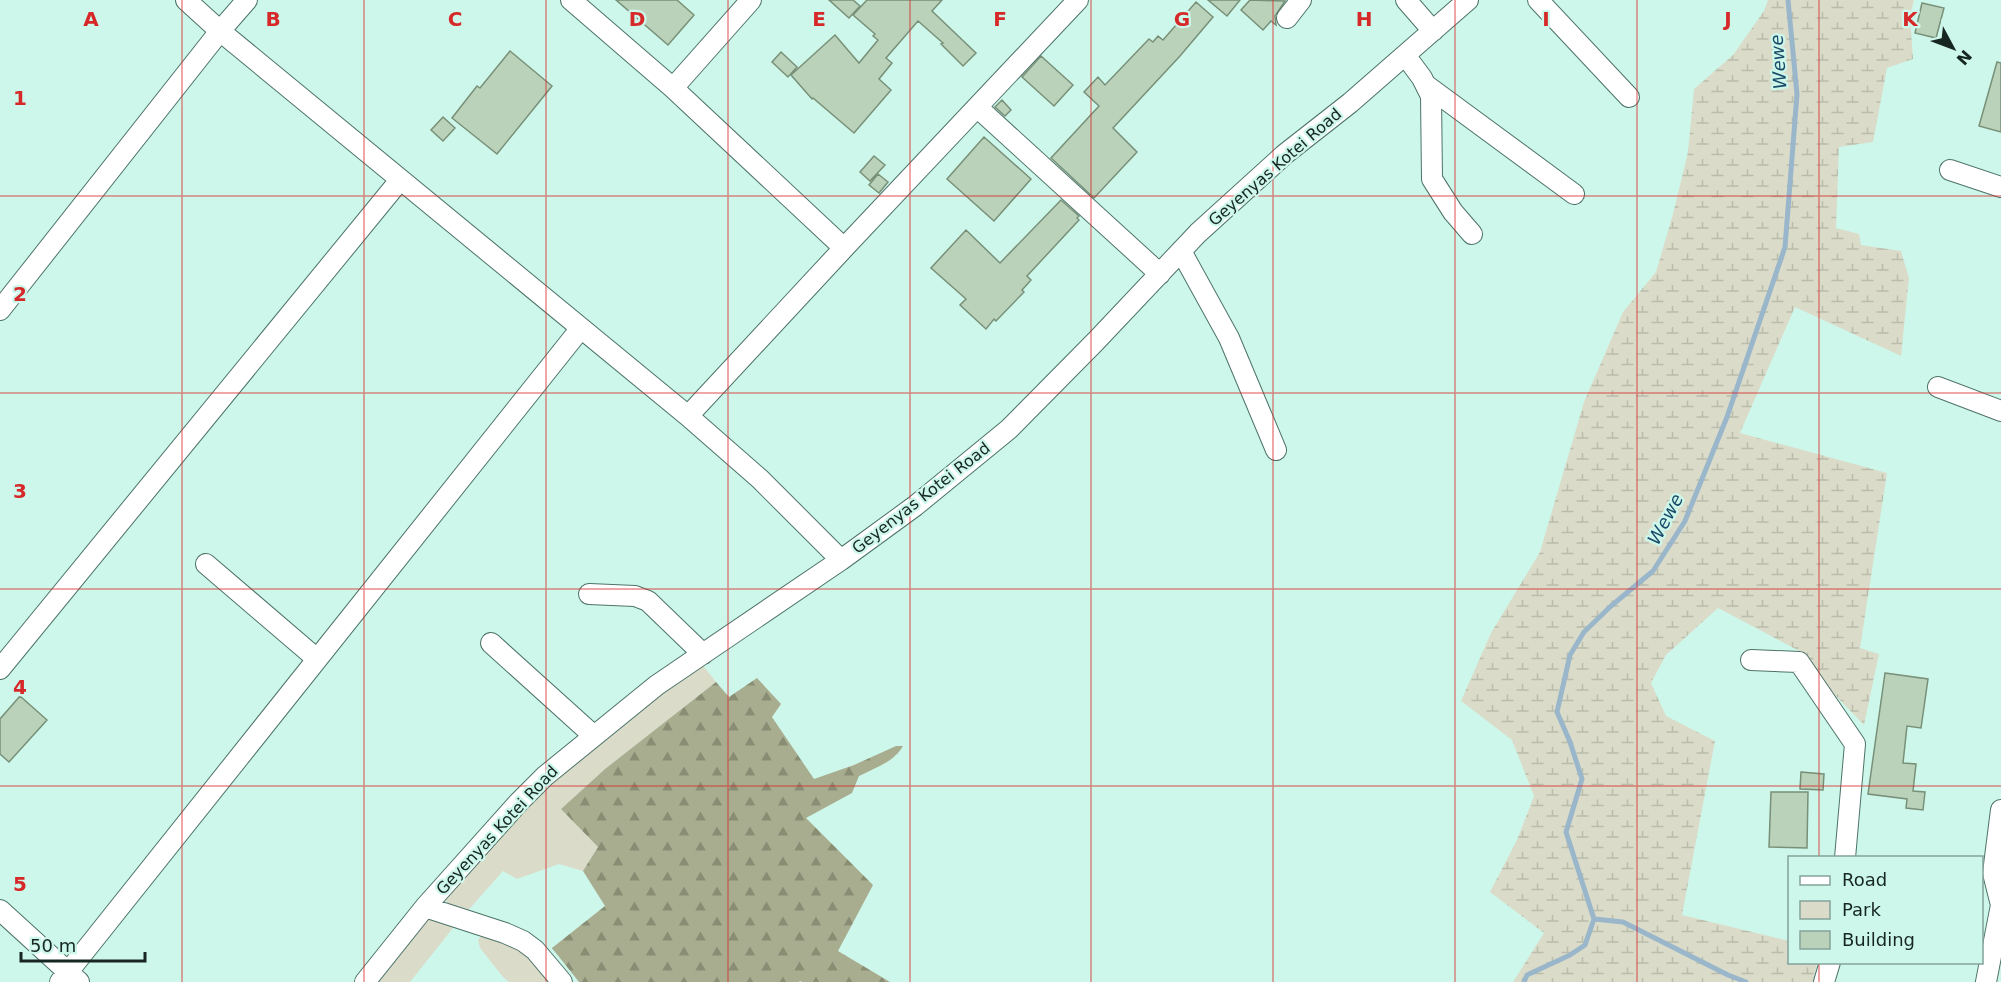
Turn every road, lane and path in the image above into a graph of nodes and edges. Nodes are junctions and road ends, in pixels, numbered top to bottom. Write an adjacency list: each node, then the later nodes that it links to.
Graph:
1 (186, 0): 11 (street)
2 (248, 0): 11 (street)
3 (571, 0): 15 (street)
4 (751, 0): 15 (street)
5 (1078, 0): 17 (street)
6 (1301, 0): 10 (street)
7 (1406, 0): 12 (street)
8 (1468, 0): 12 (street, Geyenyas Kotei Road)
9 (1538, 0): 16 (street)
10 (1287, 18)
11 (220, 31): 19 (street); 26 (street)
12 (1432, 31): 13 (street, Geyenyas Kotei Road)
13 (1405, 55): 14 (street); 24 (street, Geyenyas Kotei Road)
14 (1426, 86): 21 (street); 22 (street)
15 (673, 88): 23 (street)
16 (1629, 97)
17 (977, 107): 23 (street); 25 (street)
18 (1950, 171): 20 (street)
19 (400, 180): 27 (street); 39 (street)
20 (2001, 187)
21 (1574, 194)
22 (1472, 234)
23 (844, 248): 30 (street)
24 (1181, 251): 25 (street, Geyenyas Kotei Road); 31 (street)
25 (1160, 274): 32 (street, Geyenyas Kotei Road)
26 (0, 310)
27 (581, 328): 30 (street); 37 (street)
28 (1938, 387): 29 (street)
29 (2001, 411)
30 (688, 416): 32 (street)
31 (1276, 450)
32 (841, 560): 36 (street, Geyenyas Kotei Road)
33 (206, 564): 37 (street)
34 (589, 594): 36 (street)
35 (491, 643): 40 (street)
36 (703, 654): 40 (street, Geyenyas Kotei Road)
37 (317, 659): 47 (street)
38 (1751, 660): 42 (street)
39 (0, 669)
40 (594, 736): 44 (street, Geyenyas Kotei Road)
41 (2001, 810): 43 (street)
42 (1845, 856)
43 (2001, 905): 51 (street)
44 (425, 907): 48 (street, Geyenyas Kotei Road); 49 (street)
45 (0, 910): 47 (street)
46 (1830, 964): 50 (street)
47 (69, 979)
48 (364, 982)
49 (562, 982)
50 (1824, 982)
51 (1986, 982)

